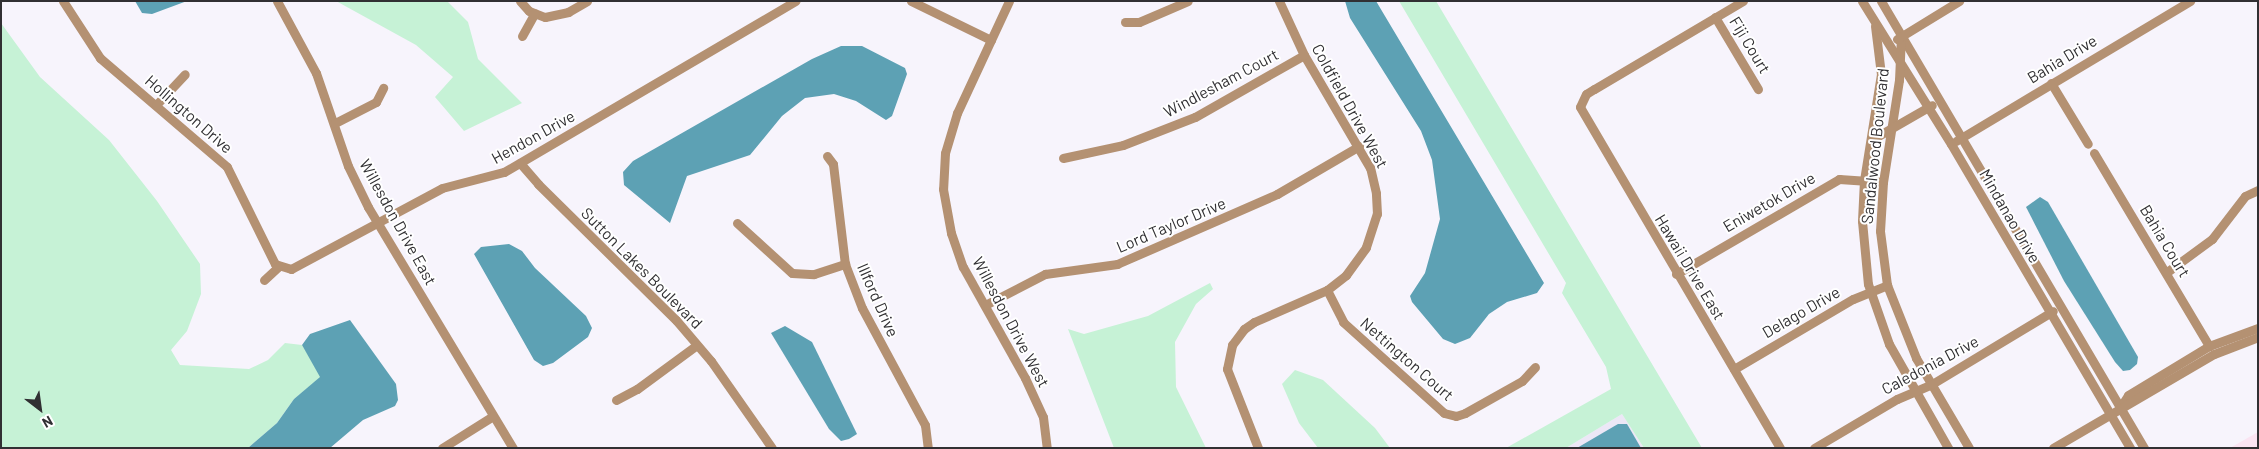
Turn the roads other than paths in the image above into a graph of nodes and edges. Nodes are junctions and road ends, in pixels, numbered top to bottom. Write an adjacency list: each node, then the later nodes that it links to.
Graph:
1 (62, 1): 31 (street, Hollington Drive)
2 (277, 1): 33 (street, Willesdon Drive East)
3 (520, 1): 15 (street)
4 (587, 1): 15 (street)
5 (795, 1): 43 (street, Hendon Drive)
6 (910, 1): 21 (street)
7 (1009, 1): 21 (street, Willesdon Drive West)
8 (1188, 1): 18 (street)
9 (1279, 1): 24 (street, Coldfield Drive West)
10 (1743, 1): 16 (street)
11 (1862, 1): 17 (street, Mindanao Drive)
12 (1881, 1): 20 (street, Mindanao Drive)
13 (1959, 1): 20 (street)
14 (2190, 1): 27 (street, Bahia Drive)
15 (535, 13): 19 (street)
16 (1715, 17): 29 (street, Fiji Court); 52 (street, Hawaii Drive East)
17 (1874, 21): 22 (street, Mindanao Drive); 23 (street, Sandalwood Boulevard)
18 (1125, 22)
19 (522, 36)
20 (1901, 36): 22 (street); 25 (street, Sandalwood Boulevard); 30 (street, Mindanao Drive)
21 (991, 40): 57 (street, Willesdon Drive West)
22 (1889, 44): 23 (street); 25 (street, Mindanao Drive)
23 (1879, 51): 36 (street, Sandalwood Boulevard)
24 (1304, 55): 39 (street, Coldfield Drive West); 42 (street, Windlesham Court)
25 (1899, 59): 32 (street, Mindanao Drive); 34 (street, Sandalwood Boulevard)
26 (185, 74): 31 (street)
27 (2051, 84): 35 (street, Bahia Drive); 38 (street)
28 (383, 88): 33 (street)
29 (1758, 89)
30 (1938, 99): 32 (street); 35 (street, Mindanao Drive)
31 (156, 105): 50 (street, Hollington Drive)
32 (1928, 108): 34 (street); 37 (street, Mindanao Drive)
33 (335, 122): 47 (street, Willesdon Drive East)
34 (1892, 128): 36 (street); 45 (street, Sandalwood Boulevard)
35 (1961, 138): 37 (street, Bahia Drive); 58 (street, Mindanao Drive)
36 (1871, 140): 44 (street, Sandalwood Boulevard)
37 (1951, 144): 59 (street, Mindanao Drive)
38 (2088, 144)
39 (1359, 146): 55 (street, Coldfield Drive West); 57 (street, Lord Taylor Drive)
40 (2094, 153): 51 (street, Bahia Court)
41 (827, 156): 49 (street, Illford Drive)
42 (1064, 158)
43 (520, 162): 47 (street, Hendon Drive); 62 (street, Sutton Lakes Boulevard)
44 (1864, 180): 45 (street, Eniwetok Drive); 52 (street, Eniwetok Drive); 56 (street, Sandalwood Boulevard)
45 (1883, 182): 54 (street, Sandalwood Boulevard)
46 (2258, 190): 51 (street)
47 (377, 223): 50 (street, Hendon Drive); 71 (street, Willesdon Drive East)
48 (737, 223): 49 (street)
49 (845, 264): 75 (street, Illford Drive)
50 (277, 265): 53 (street)
51 (2167, 272): 63 (street, Bahia Court)
52 (1676, 274): 65 (street, Hawaii Drive East)
53 (264, 280)
54 (1887, 285): 56 (street, Delago Drive); 66 (street, Sandalwood Boulevard)
55 (1327, 290): 64 (street, Nettington Court); 77 (street, Coldfield Drive West)
56 (1870, 291): 65 (street, Delago Drive); 67 (street, Sandalwood Boulevard)
57 (985, 305): 76 (street, Willesdon Drive West)
58 (2060, 308): 59 (street, Caledonia Drive); 69 (street, Mindanao Drive)
59 (2050, 314): 66 (street, Caledonia Drive); 70 (street, Mindanao Drive)
60 (2258, 328): 63 (street)
61 (2258, 337): 69 (street)
62 (697, 345): 68 (street); 74 (street, Sutton Lakes Boulevard)
63 (2209, 346): 69 (street)
64 (1535, 367)
65 (1734, 369): 78 (street, Hawaii Drive East)
66 (1932, 384): 67 (street, Caledonia Drive); 81 (street, Sandalwood Boulevard)
67 (1915, 392): 79 (street, Caledonia Drive); 80 (street, Sandalwood Boulevard)
68 (616, 400)
69 (2120, 408): 70 (street); 84 (street, Mindanao Drive)
70 (2110, 414): 82 (street); 83 (street, Mindanao Drive)
71 (493, 416): 72 (street); 73 (street, Willesdon Drive East)
72 (442, 448)
73 (513, 448)
74 (772, 448)
75 (928, 448)
76 (1047, 448)
77 (1258, 448)
78 (1780, 448)
79 (1814, 448)
80 (1948, 448)
81 (1969, 448)
82 (2053, 448)
83 (2130, 448)
84 (2144, 448)

